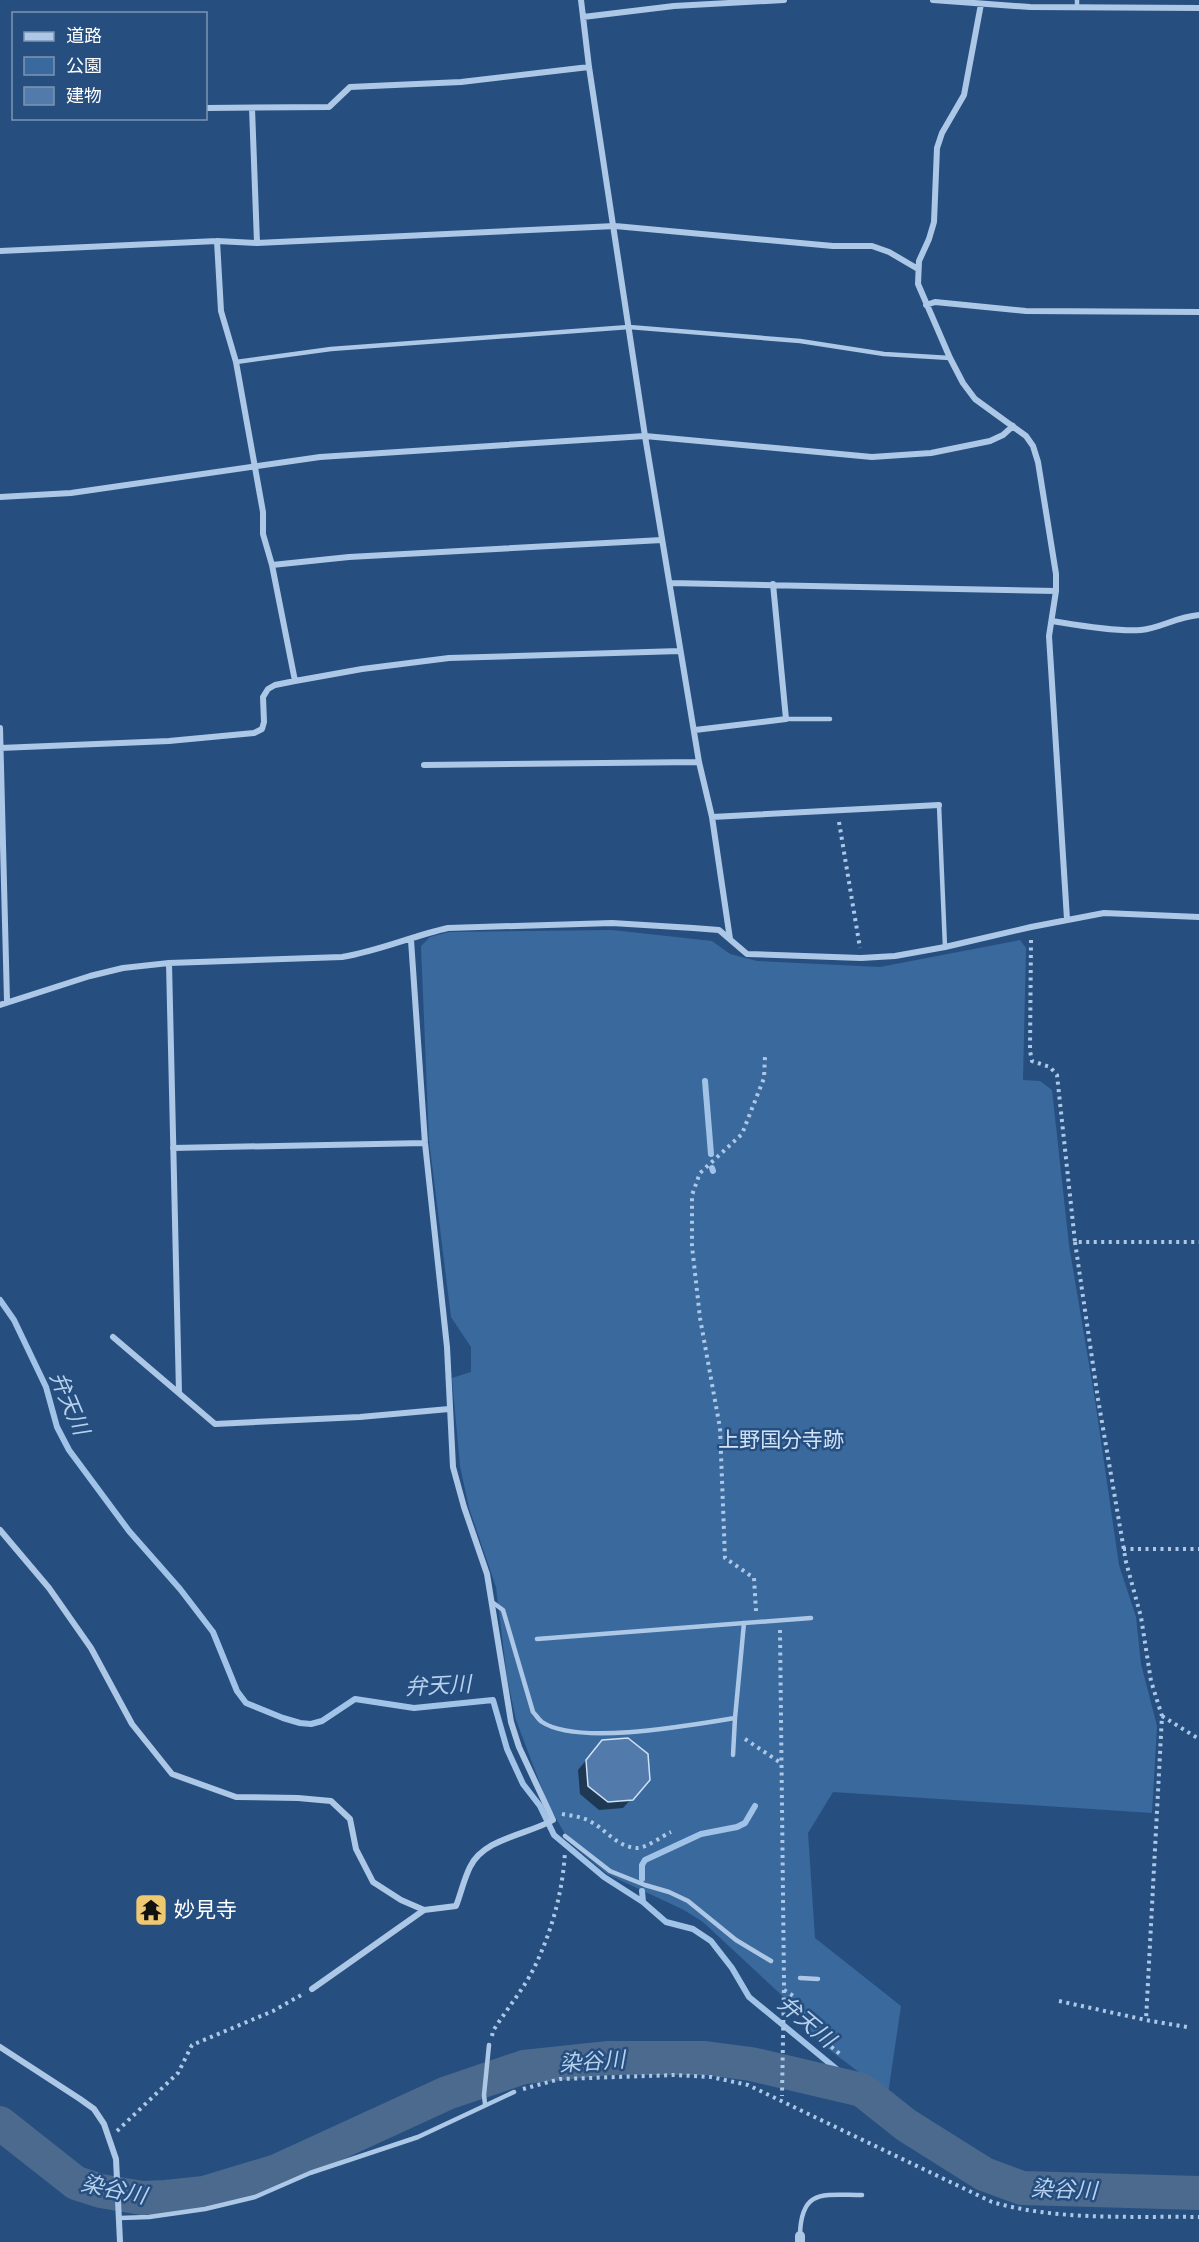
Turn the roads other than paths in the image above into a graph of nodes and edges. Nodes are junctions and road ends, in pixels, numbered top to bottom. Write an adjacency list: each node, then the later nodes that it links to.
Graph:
1 (581, 0): 7 (street)
2 (784, 0): 7 (street)
3 (933, 0): 5 (street)
4 (1077, 3): 5 (street); 6 (street)
5 (981, 4): 15 (street)
6 (1199, 8)
7 (583, 16): 8 (street)
8 (589, 67): 10 (street); 11 (street)
9 (207, 108): 10 (street)
10 (252, 108): 13 (street)
11 (615, 226): 13 (street); 15 (street); 18 (street)
12 (217, 241): 13 (street); 14 (street); 20 (street)
13 (258, 243)
14 (0, 251)
15 (918, 269): 16 (street)
16 (926, 305): 17 (street); 19 (street)
17 (1199, 312)
18 (629, 327): 19 (lane); 20 (lane); 22 (street)
19 (950, 358): 21 (street)
20 (236, 362): 23 (street)
21 (1013, 426): 22 (street); 29 (street)
22 (645, 436): 23 (street); 25 (street)
23 (255, 466): 24 (street); 26 (street)
24 (0, 497)
25 (662, 540): 26 (street); 27 (street)
26 (272, 566): 33 (street)
27 (671, 583): 28 (street); 32 (street)
28 (773, 584): 29 (street); 34 (street)
29 (1056, 591): 31 (street)
30 (1199, 615): 31 (street)
31 (1052, 621): 44 (street)
32 (680, 651): 33 (street); 37 (street)
33 (295, 681): 38 (street)
34 (786, 719): 35 (lane); 37 (street)
35 (830, 719)
36 (0, 728): 38 (street)
37 (695, 730): 39 (street)
38 (0, 748): 49 (street)
39 (699, 762): 40 (street); 42 (street)
40 (424, 765)
41 (939, 805): 42 (street); 47 (lane)
42 (712, 817): 45 (street)
43 (1199, 917): 44 (street)
44 (1067, 920): 47 (street)
45 (730, 939): 46 (street); 47 (street)
46 (411, 940): 48 (street); 51 (street)
47 (945, 947)
48 (169, 963): 49 (street); 52 (street)
49 (7, 1001): 50 (street)
50 (0, 1005)
51 (425, 1143): 52 (street); 55 (street)
52 (174, 1148): 54 (street)
53 (114, 1337): 54 (street)
54 (180, 1393): 55 (street)
55 (449, 1409): 57 (street)
56 (0, 1530): 64 (street)
57 (492, 1602): 61 (lane); 64 (street)
58 (811, 1618): 59 (lane)
59 (744, 1623): 60 (lane); 61 (lane)
60 (537, 1640)
61 (735, 1718): 62 (lane)
62 (733, 1755)
63 (565, 1836): 65 (lane)
64 (424, 1910): 68 (street)
65 (771, 1961)
66 (800, 1978): 67 (lane)
67 (818, 1979)
68 (312, 1989)
69 (489, 2045): 72 (lane)
70 (0, 2047): 74 (street)
71 (514, 2092): 72 (lane)
72 (485, 2104): 74 (lane)
73 (862, 2195): 75 (lane)
74 (120, 2218): 76 (street)
75 (800, 2239)
76 (120, 2242)

